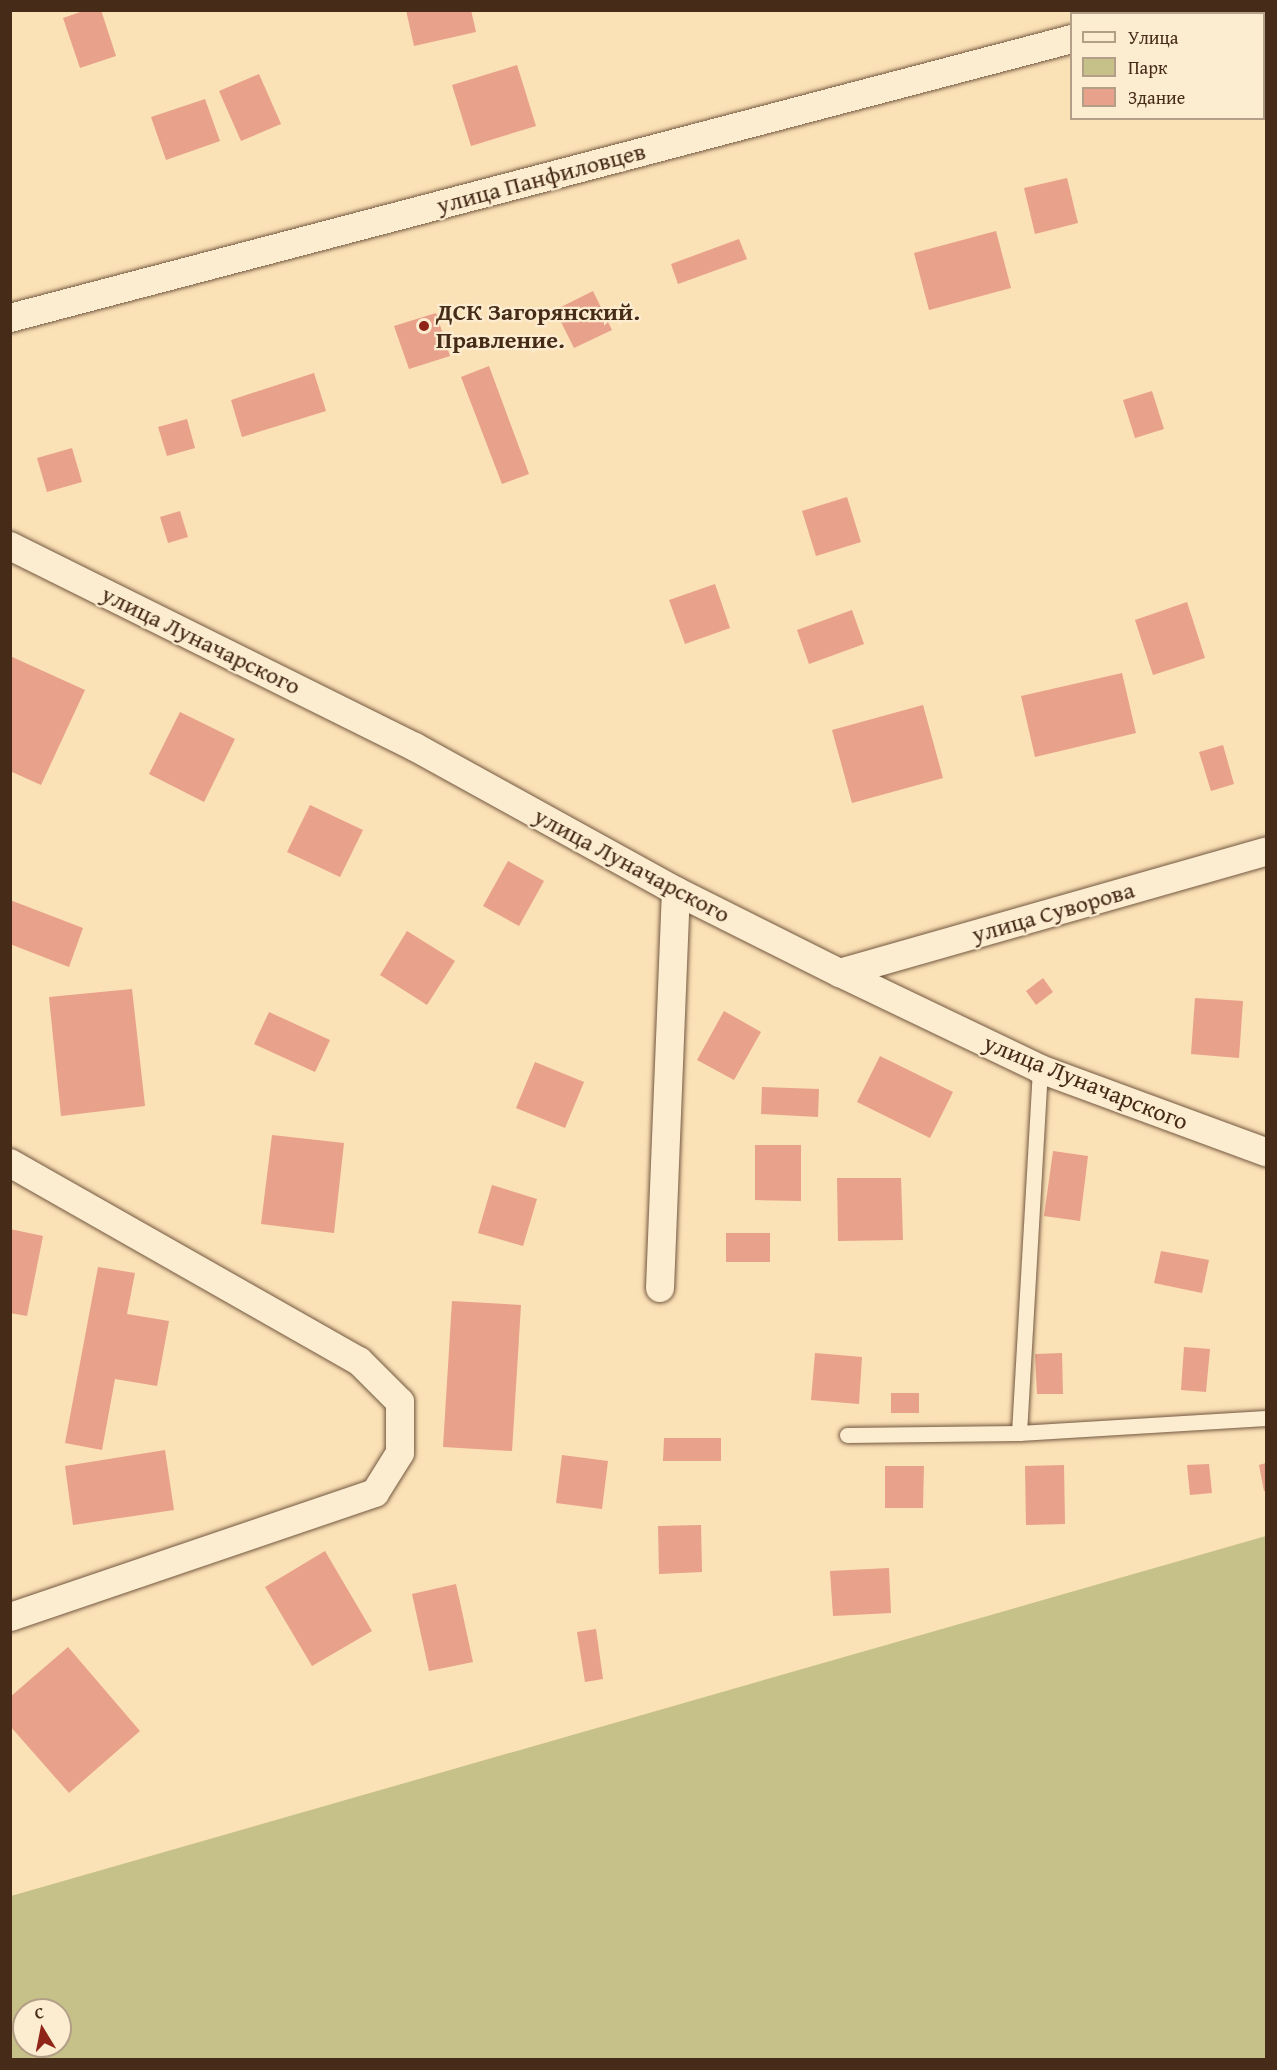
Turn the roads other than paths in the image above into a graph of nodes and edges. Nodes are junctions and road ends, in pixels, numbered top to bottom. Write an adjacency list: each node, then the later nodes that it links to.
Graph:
1 (1070, 39): 2 (street, улица Панфиловцев)
2 (10, 318)
3 (10, 546): 5 (street, улица Луначарского)
4 (1266, 852): 6 (street, улица Суворова)
5 (676, 891): 6 (street, улица Луначарского); 10 (street)
6 (840, 973): 7 (street, улица Луначарского)
7 (1040, 1069): 8 (street, улица Луначарского); 12 (lane)
8 (1266, 1152)
9 (10, 1163): 14 (street)
10 (660, 1288)
11 (1266, 1418): 12 (lane)
12 (1019, 1433): 13 (lane)
13 (848, 1435)
14 (10, 1617)

